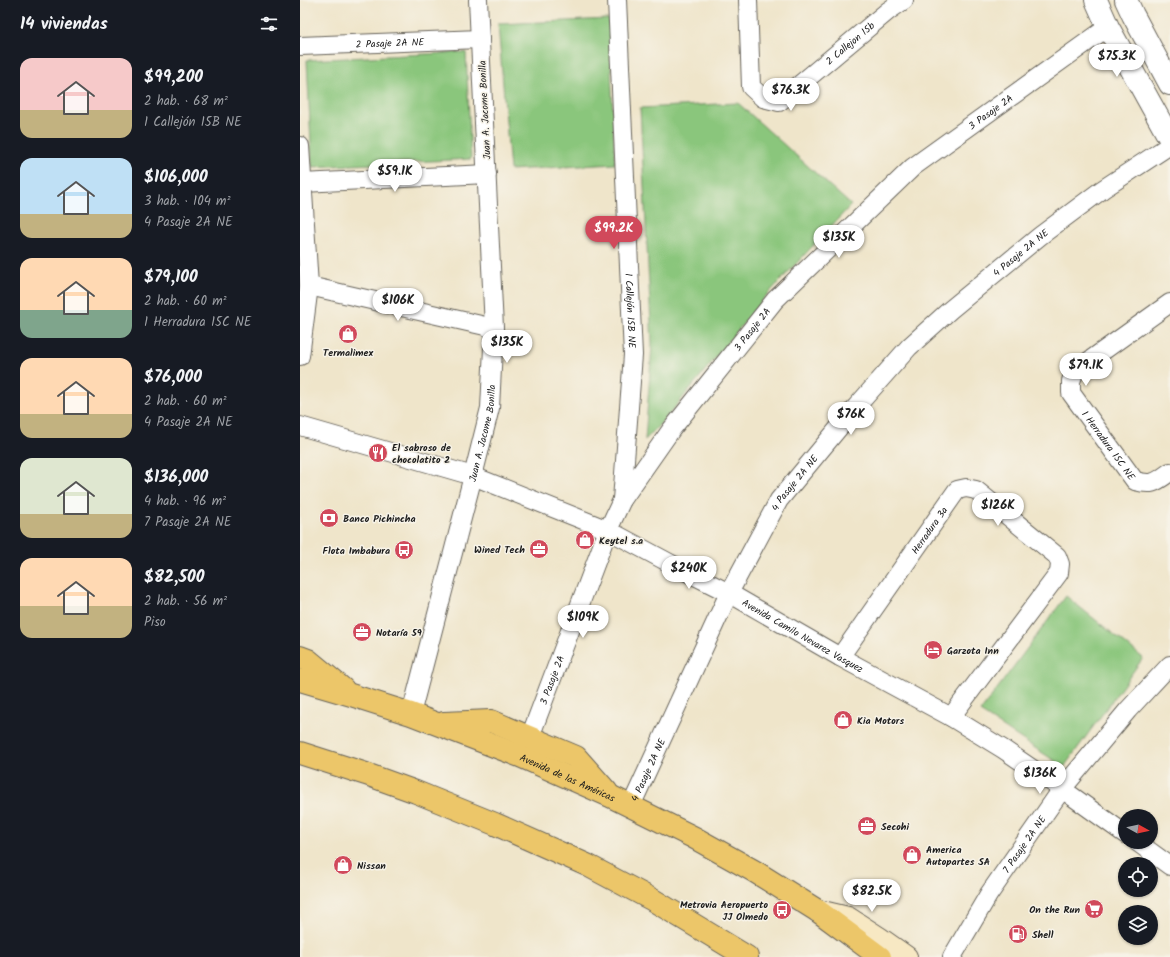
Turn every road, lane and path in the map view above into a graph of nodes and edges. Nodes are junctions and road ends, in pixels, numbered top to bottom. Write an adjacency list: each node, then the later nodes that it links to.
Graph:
1 (478, 0): 9 (street, Juan A. Jacome Bonilla)
2 (618, 0): 24 (street, 1 Callejón 15B NE)
3 (748, 0): 7 (street, 2 Callejon 15b)
4 (904, 0): 7 (street, 2 Callejon 15b)
5 (1096, 0): 8 (street)
6 (1126, 0): 11 (street)
7 (888, 5)
8 (1108, 27): 12 (street); 24 (street, 3 Pasaje 2A)
9 (480, 38): 10 (street, 2 Pasaje 2A NE); 15 (street, Juan A. Jacome Bonilla)
10 (300, 46)
11 (1170, 84)
12 (1170, 140)
13 (1170, 145): 26 (street, 4 Pasaje 2A NE)
14 (300, 146): 16 (street)
15 (487, 174): 16 (street); 19 (street, Juan A. Jacome Bonilla)
16 (302, 183): 17 (street)
17 (308, 286): 19 (street); 20 (street)
18 (1170, 303): 22 (street, 1 Herradura 15C NE)
19 (494, 328): 23 (street, Juan A. Jacome Bonilla)
20 (300, 356)
21 (300, 426): 23 (street, Avenida Camilo Nevarez Vasquez)
22 (1170, 472)
23 (473, 476): 25 (street, Avenida Camilo Nevarez Vasquez); 32 (street, Juan A. Jacome Bonilla)
24 (622, 500): 25 (street, 3 Pasaje 2A)
25 (608, 530): 26 (street, Avenida Camilo Nevarez Vasquez); 35 (street, 3 Pasaje 2A)
26 (729, 593): 27 (street, Avenida Camilo Nevarez Vasquez); 39 (street, 4 Pasaje 2A NE)
27 (840, 657): 33 (street, Avenida Camilo Nevarez Vasquez); 33 (street, Herradura 3a)
28 (300, 658): 31 (main road)
29 (1170, 666): 37 (street, 7 Pasaje 2A NE)
30 (300, 680): 31 (main road, Avenida de las Américas)
31 (350, 695): 32 (main road, Avenida de las Américas)
32 (411, 714): 34 (main road, Avenida de las Américas)
33 (951, 717): 37 (street, Avenida Camilo Nevarez Vasquez)
34 (434, 723): 35 (main road); 38 (main road, Avenida de las Américas)
35 (530, 738): 38 (main road)
36 (300, 753): 44 (main road)
37 (1062, 789): 40 (street, Avenida Camilo Nevarez Vasquez); 47 (street, 7 Pasaje 2A NE)
38 (610, 796): 39 (main road, Avenida de las Américas)
39 (631, 806): 43 (main road, Avenida de las Américas)
40 (1118, 829)
41 (1149, 849): 42 (street)
42 (1168, 860)
43 (818, 911): 45 (main road, Avenida de las Américas); 46 (main road, Avenida de las Américas)
44 (746, 957)
45 (880, 957)
46 (906, 957)
47 (952, 957)

